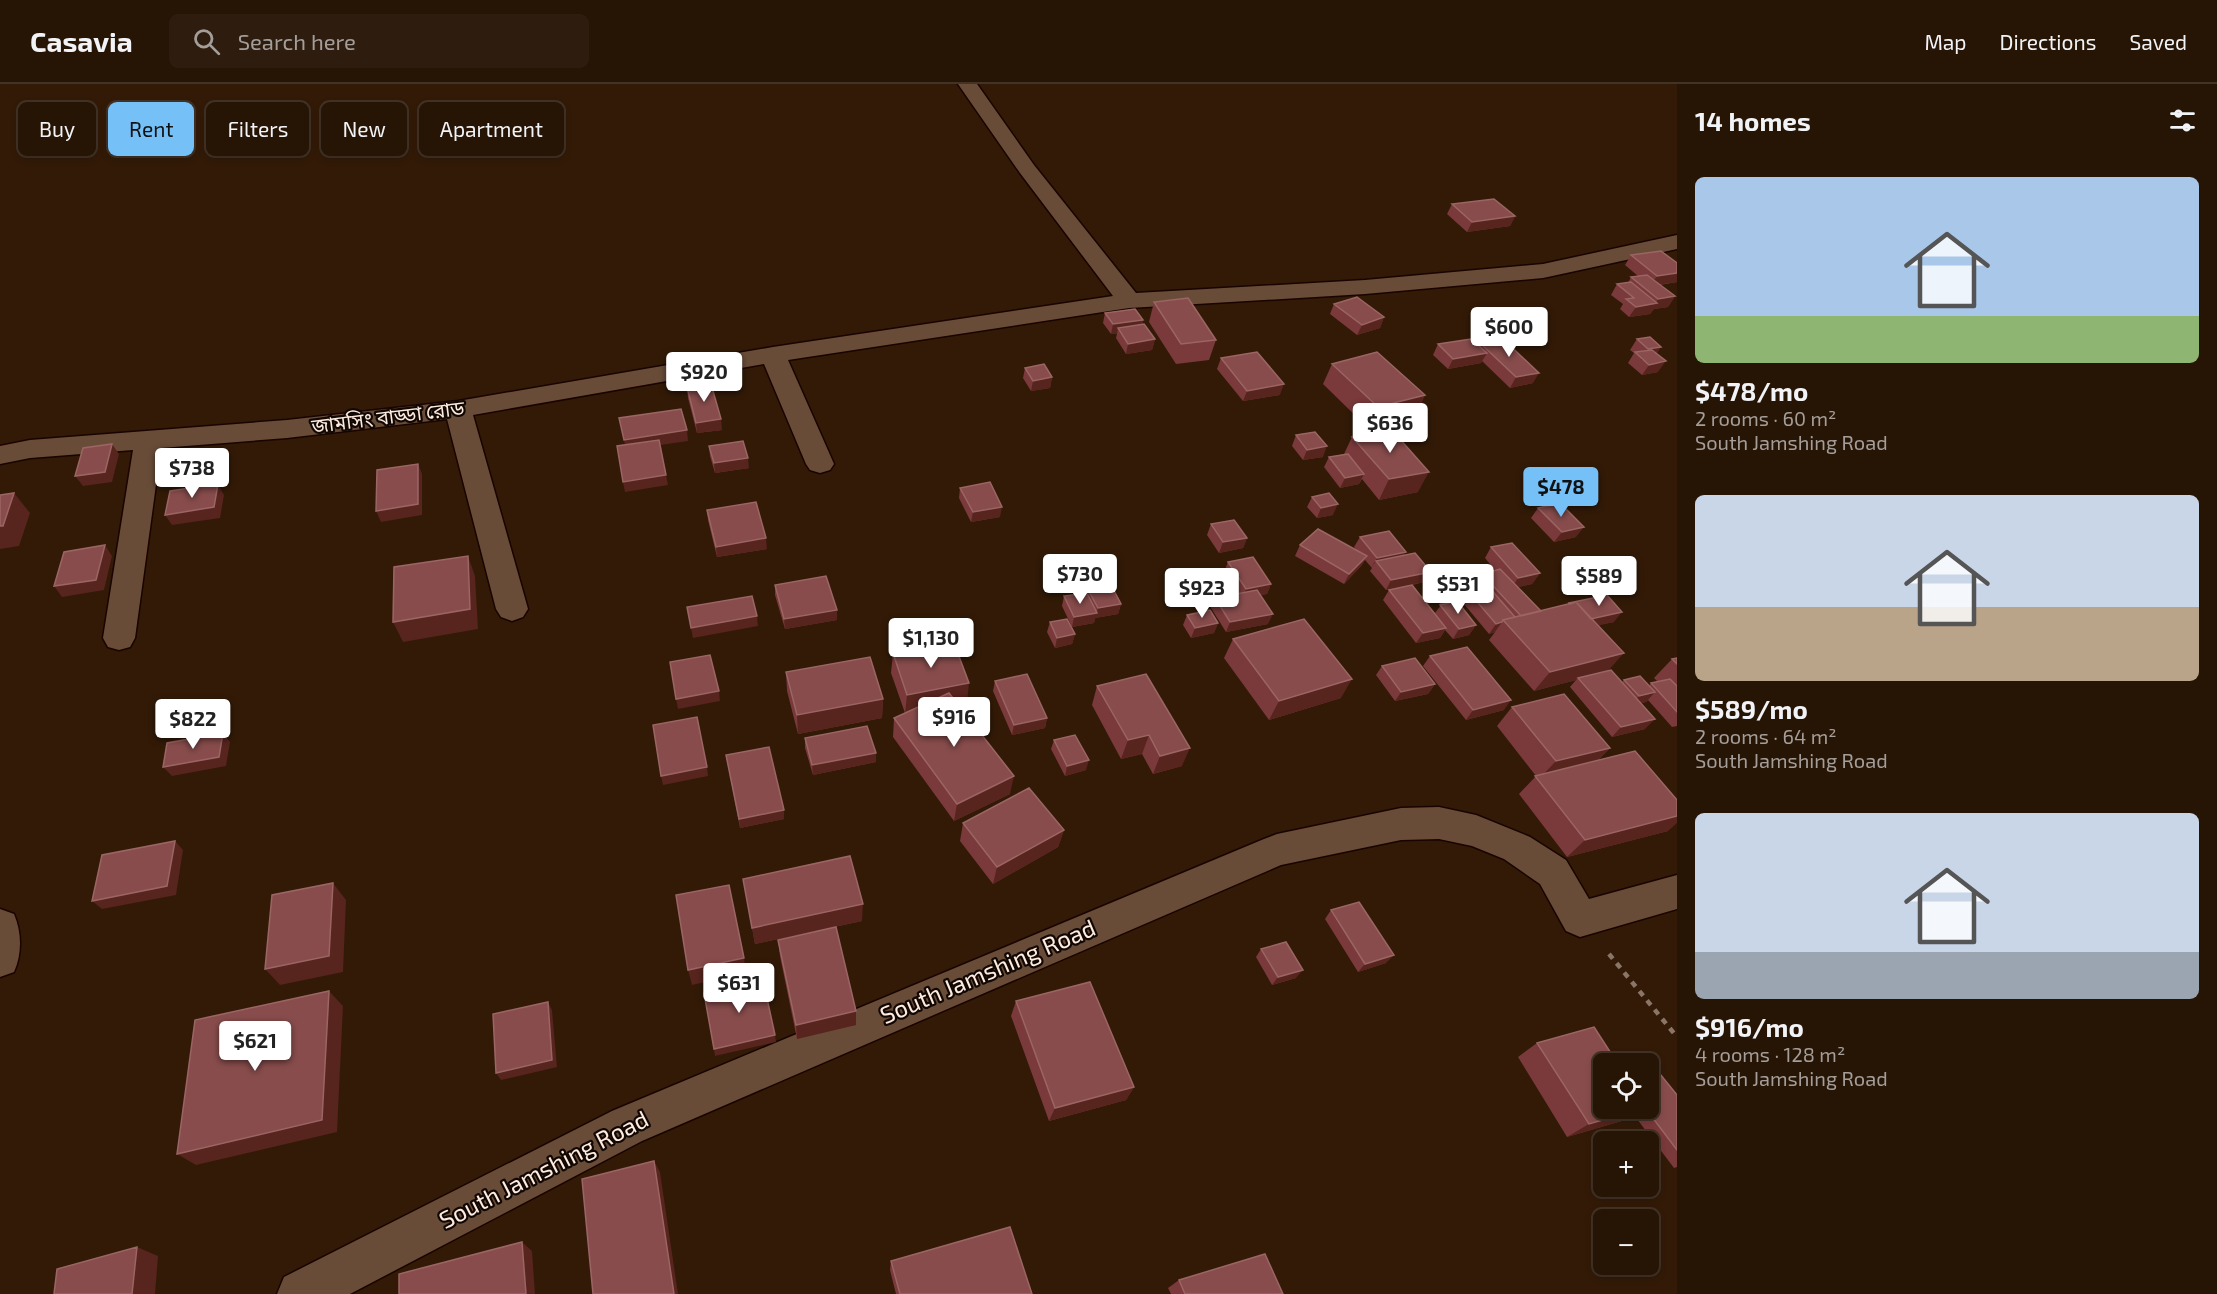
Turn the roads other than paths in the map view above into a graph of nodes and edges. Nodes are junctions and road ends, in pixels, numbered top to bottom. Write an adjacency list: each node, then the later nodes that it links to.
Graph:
1 (967, 84): 3 (street)
2 (1677, 242): 3 (street, জামসিং বাড্ডা রোড)
3 (1129, 301): 4 (street, জামসিং বাড্ডা রোড)
4 (773, 355): 5 (street, জামসিং বাড্ডা রোড); 8 (street)
5 (458, 409): 6 (street, জামসিং বাড্ডা রোড); 9 (street)
6 (148, 440): 7 (street, জামসিং বাড্ডা রোড); 10 (street)
7 (0, 455)
8 (820, 464)
9 (512, 609)
10 (119, 638)
11 (1677, 892): 14 (street, South Jamshing Road)
12 (0, 927): 13 (street)
13 (0, 959)
14 (301, 1294)

